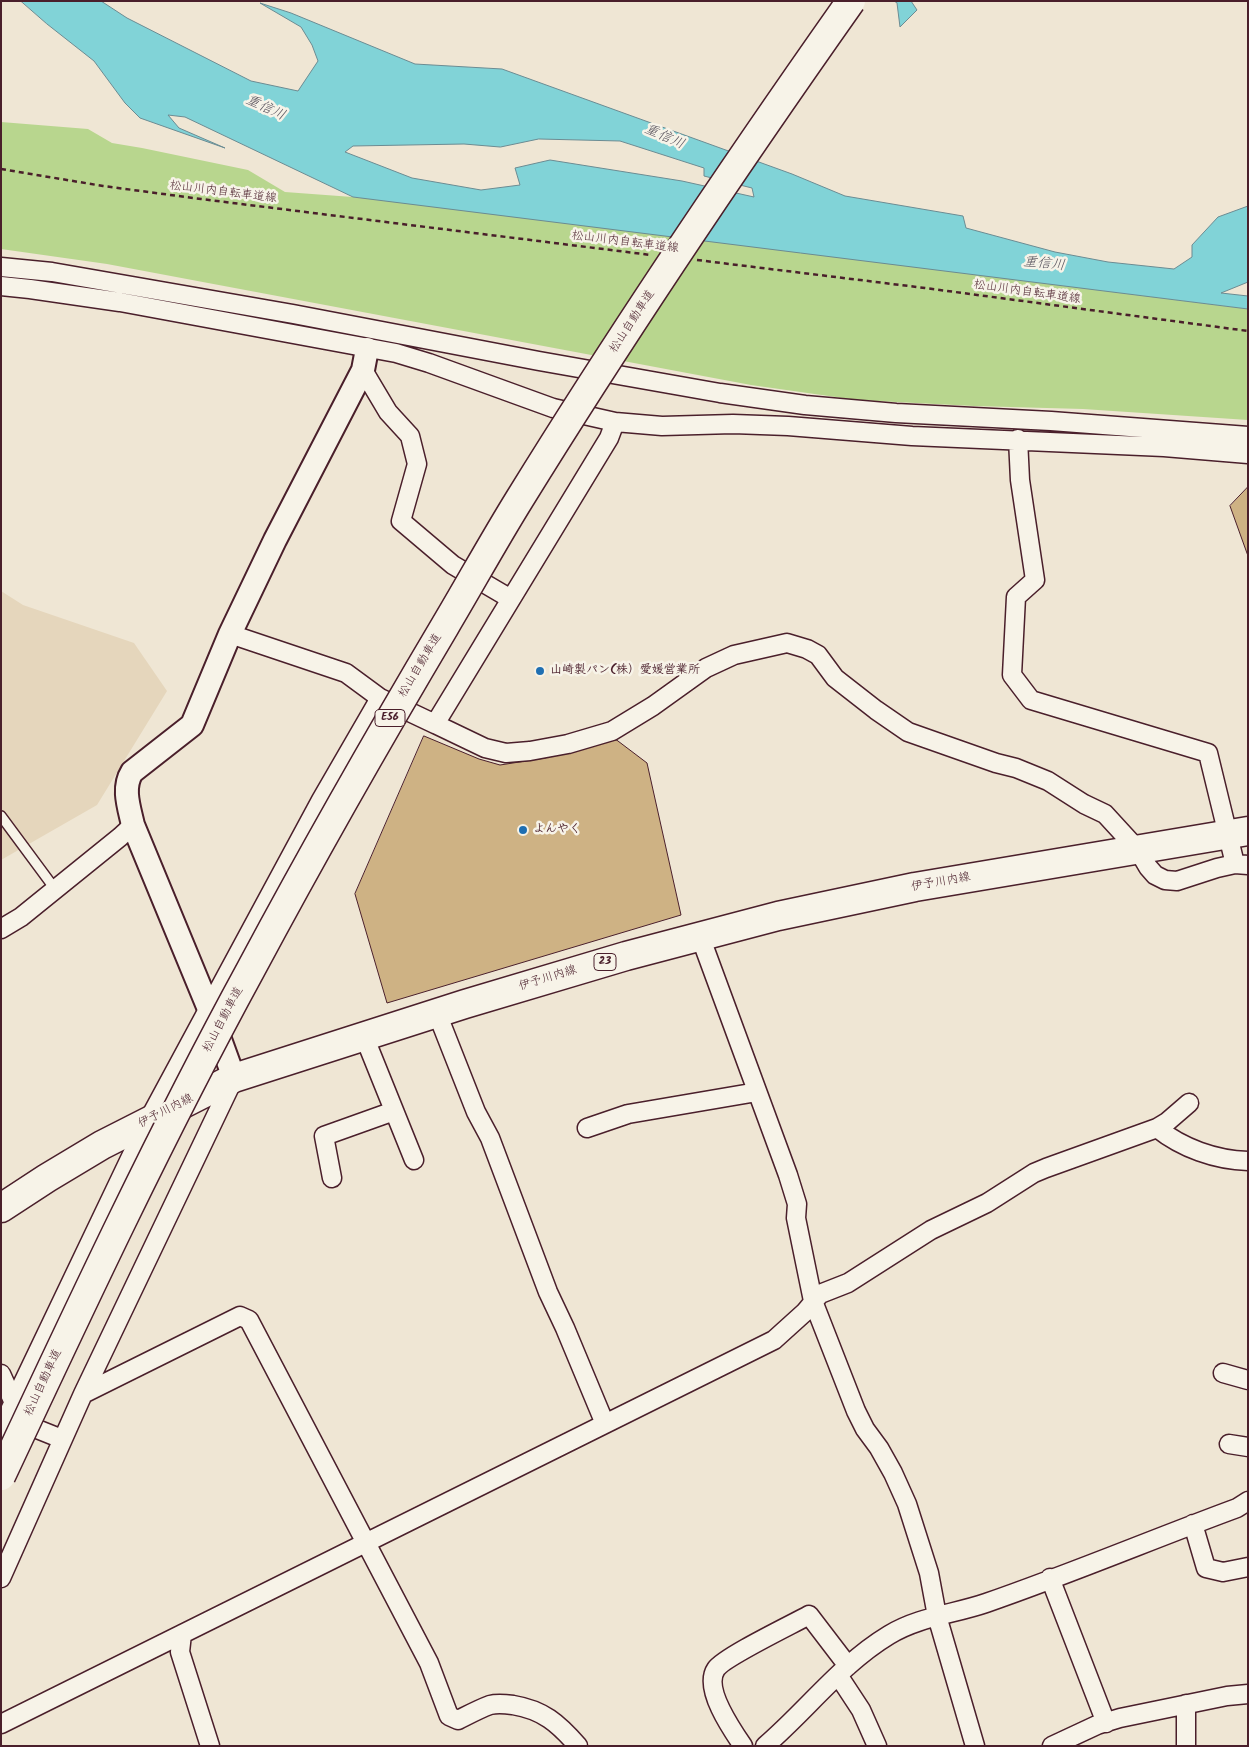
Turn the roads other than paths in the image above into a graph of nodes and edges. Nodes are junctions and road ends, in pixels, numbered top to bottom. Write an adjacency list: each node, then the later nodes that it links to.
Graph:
1 (851, 1): 45 (main road, 松山自動車道 / E56, bridge)
2 (1, 268): 6 (street)
3 (1, 286): 4 (street)
4 (365, 360): 5 (street); 9 (street); 10 (street)
5 (615, 422): 7 (street); 9 (street)
6 (1248, 436)
7 (1018, 439): 8 (street); 15 (street)
8 (1248, 454)
9 (511, 598): 12 (street)
10 (230, 634): 11 (street); 14 (street)
11 (380, 698): 12 (street); 21 (street)
12 (435, 724): 16 (street)
13 (1, 816): 18 (lane)
14 (133, 825): 18 (street); 21 (street)
15 (1238, 833): 16 (main road, 伊予川内線 / 23); 17 (street)
16 (1138, 850): 17 (street); 20 (main road, 伊予川内線 / 23)
17 (1241, 864)
18 (55, 889): 19 (street)
19 (1, 929)
20 (700, 936): 22 (main road, 伊予川内線 / 23); 25 (street)
21 (209, 1008): 24 (street); 28 (street)
22 (437, 1013): 23 (main road, 伊予川内線 / 23); 41 (street)
23 (364, 1036): 24 (main road, 伊予川内線 / 23); 27 (street)
24 (234, 1078): 28 (main road, 伊予川内線 / 23); 39 (street)
25 (757, 1092): 29 (street); 35 (street)
26 (1189, 1103): 30 (street)
27 (394, 1111): 31 (street); 33 (street)
28 (148, 1121): 34 (main road, 伊予川内線 / 23); 40 (street)
29 (587, 1128)
30 (1157, 1128): 32 (street); 35 (street)
31 (414, 1160)
32 (1248, 1161)
33 (332, 1178)
34 (1, 1208)
35 (813, 1301): 41 (street); 52 (street)
36 (1223, 1373): 38 (street)
37 (1, 1374): 40 (street)
38 (1248, 1380)
39 (83, 1394): 42 (street); 48 (street)
40 (7, 1416): 42 (street)
41 (605, 1424): 48 (street)
42 (62, 1439): 50 (street)
43 (1229, 1444): 44 (street)
44 (1248, 1447)
45 (1, 1476)
46 (1248, 1501): 47 (street)
47 (1193, 1524): 49 (street); 51 (street)
48 (367, 1542): 53 (street); 60 (street)
49 (1248, 1567)
50 (1, 1578)
51 (1050, 1578): 52 (street); 57 (street)
52 (937, 1616): 54 (street); 64 (street)
53 (182, 1634): 58 (street); 59 (street)
54 (843, 1671): 61 (street); 62 (street); 63 (street)
55 (1248, 1694): 56 (street)
56 (1186, 1704): 57 (street); 66 (street)
57 (1106, 1723): 65 (street)
58 (1, 1724)
59 (210, 1746)
60 (578, 1746)
61 (743, 1746)
62 (765, 1746)
63 (877, 1746)
64 (975, 1746)
65 (1052, 1746)
66 (1186, 1746)

